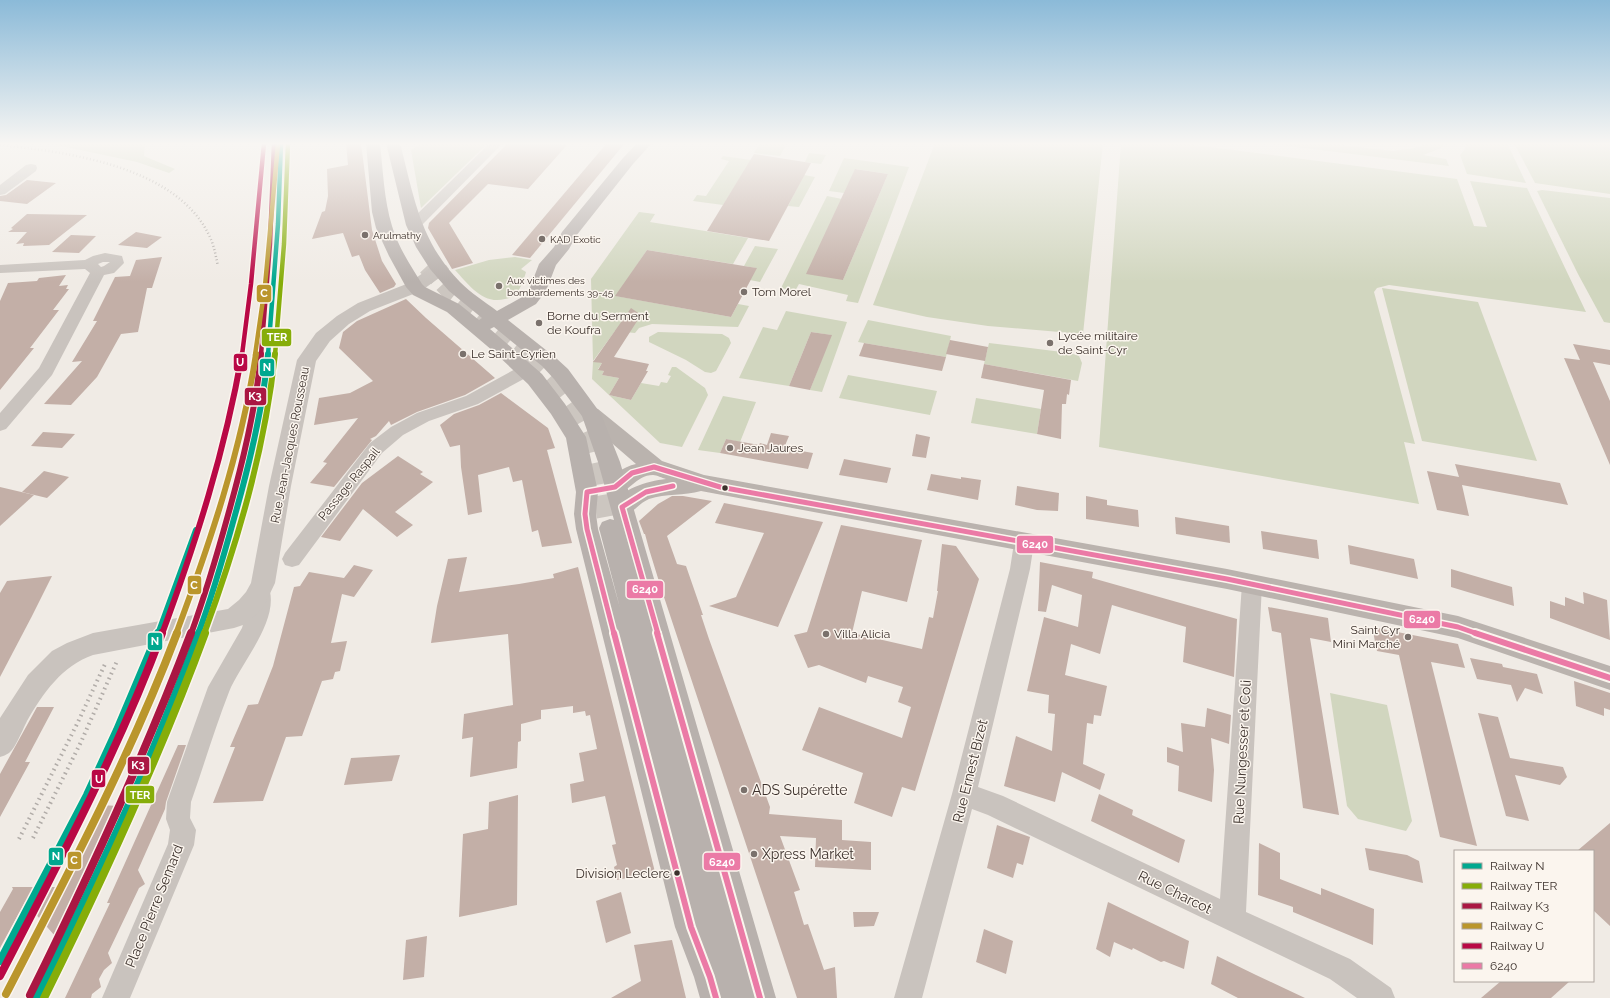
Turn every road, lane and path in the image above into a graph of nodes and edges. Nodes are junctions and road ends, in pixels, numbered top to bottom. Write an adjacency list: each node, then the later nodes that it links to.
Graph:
1 (395, 190): 8 (main road)
2 (405, 190): 6 (main road)
3 (449, 190): 6 (street)
4 (605, 190): 10 (main road)
5 (382, 192): 8 (main road)
6 (414, 225): 8 (main road)
7 (0, 269): 14 (street)
8 (425, 273): 9 (main road); 9 (street, Rue Jean-Jacques Rousseau); 11 (main road); 22 (street, Rue Jean-Jacques Rousseau)
9 (455, 287): 10 (main road)
10 (501, 324): 11 (main road); 13 (main road)
11 (484, 333): 12 (main road)
12 (524, 371): 17 (main road); 20 (street, Passage Raspail)
13 (591, 414): 15 (main road); 18 (main road)
14 (0, 425)
15 (654, 467): 16 (main road); 18 (main road)
16 (703, 483): 18 (main road); 19 (main road)
17 (587, 492): 18 (main road); 29 (main road)
18 (618, 509): 24 (main road); 25 (main road); 29 (main road)
19 (1024, 543): 21 (main road); 27 (street, Rue Ernest Bizet)
20 (292, 559)
21 (1252, 584): 23 (main road); 28 (street, Rue Nungesser et Coli)
22 (260, 590): 26 (street, Rue Jean-Jacques Rousseau); 30 (street, Place Pierre Semard)
23 (1607, 676)
24 (675, 695): 25 (main road); 32 (main road)
25 (663, 718): 31 (main road)
26 (0, 744)
27 (964, 794): 28 (street, Rue Charcot); 33 (street, Rue Ernest Bizet)
28 (1232, 919): 34 (street, Rue Charcot)
29 (713, 987)
30 (116, 998)
31 (738, 998)
32 (760, 998)
33 (908, 998)
34 (1381, 998)

